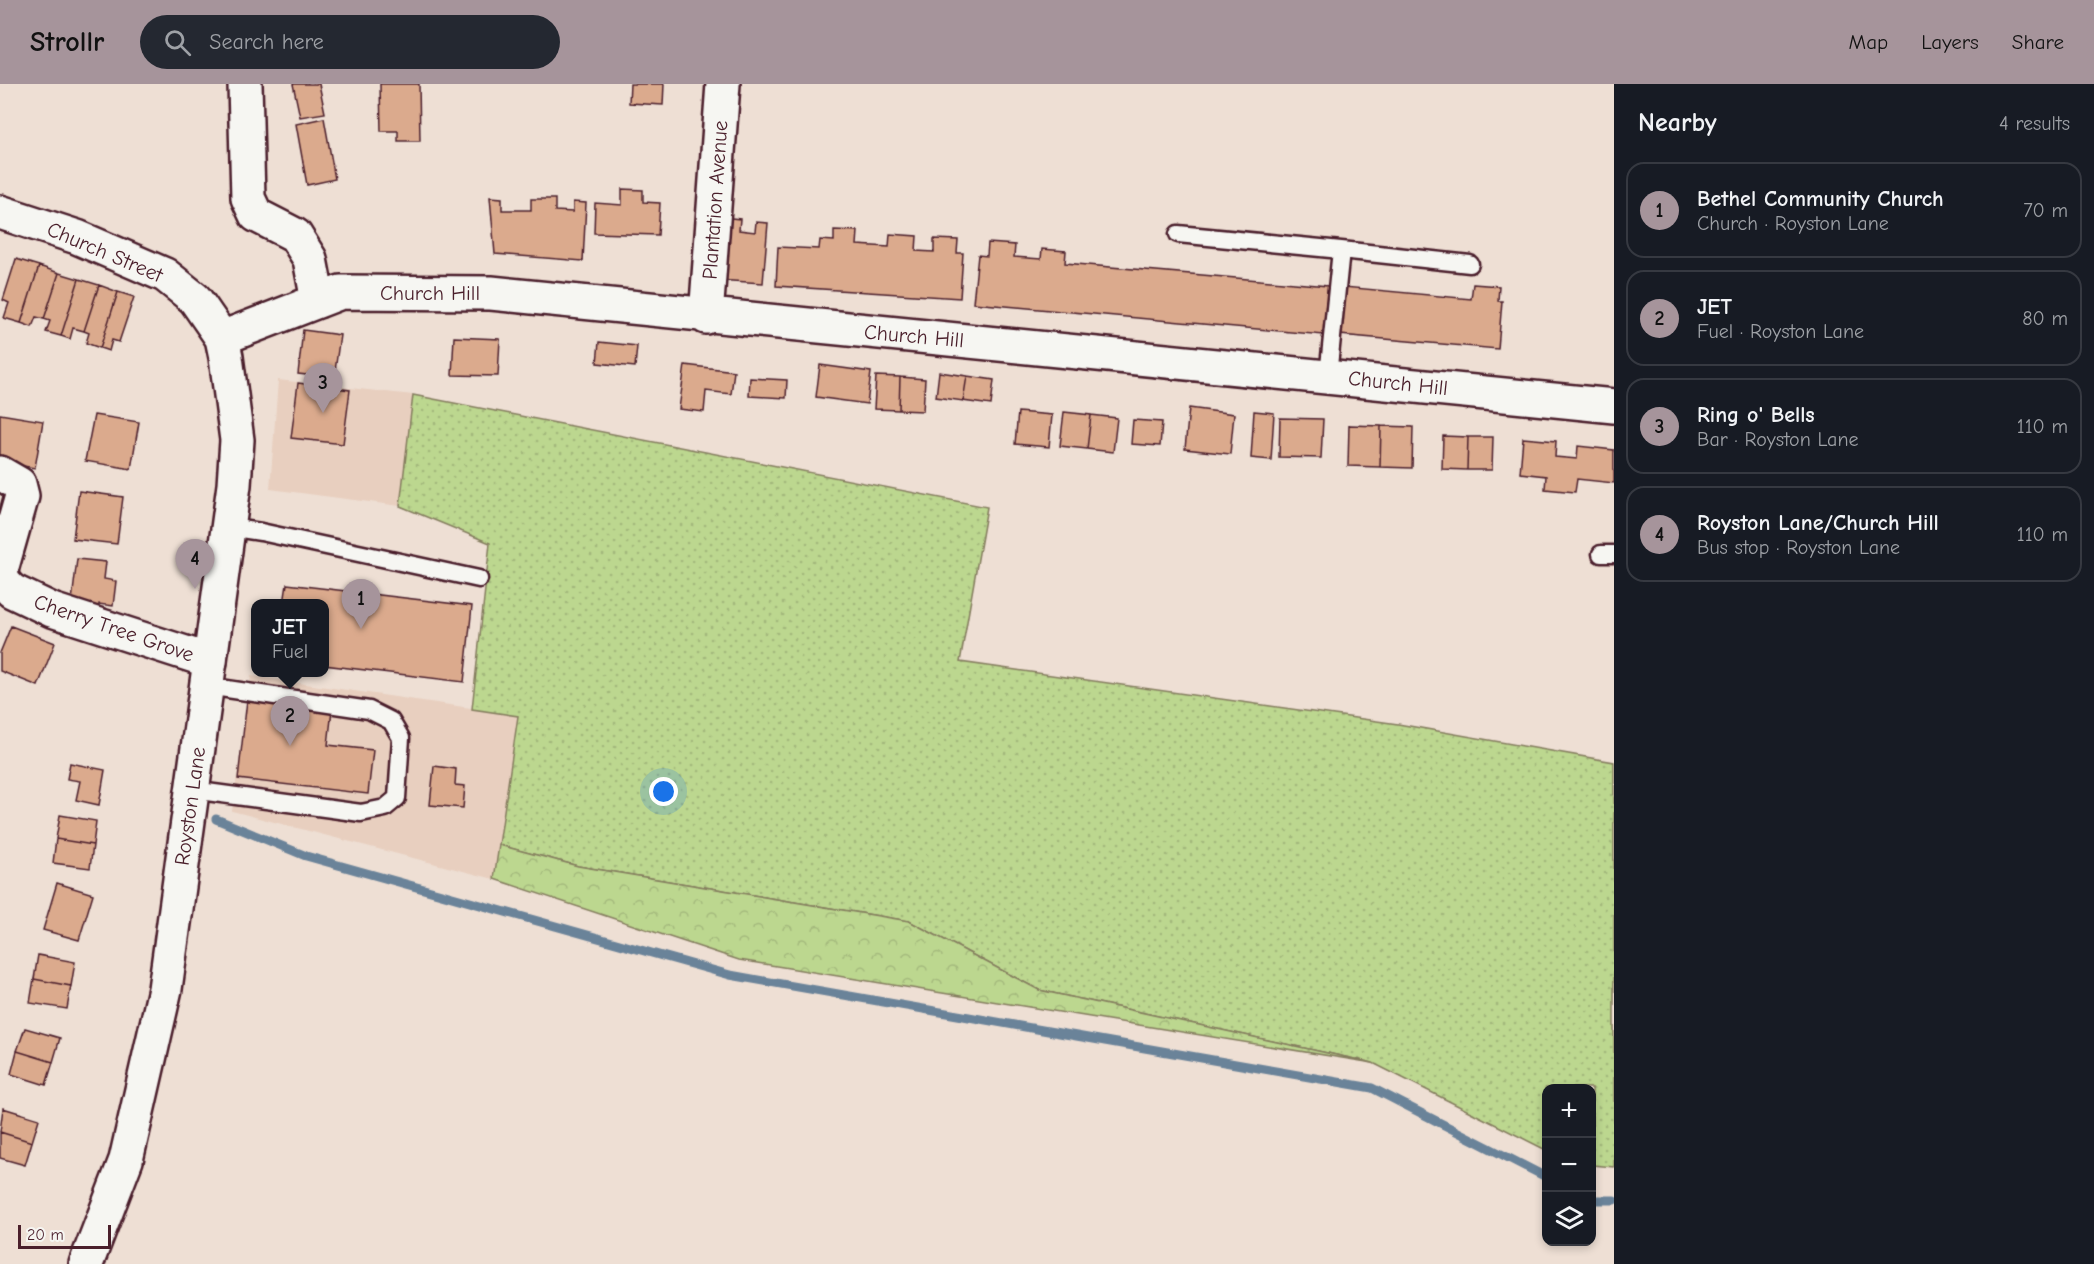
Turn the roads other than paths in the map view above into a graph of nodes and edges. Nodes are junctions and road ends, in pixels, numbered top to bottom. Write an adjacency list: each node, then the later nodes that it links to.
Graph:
1 (245, 84): 7 (street)
2 (723, 84): 8 (street, Plantation Avenue)
3 (0, 212): 9 (street, Church Street)
4 (1179, 234): 5 (lane)
5 (1341, 250): 6 (lane); 10 (lane)
6 (1470, 264)
7 (318, 301): 8 (street, Church Hill); 9 (street, Church Hill)
8 (706, 316): 10 (street, Church Hill)
9 (222, 338): 13 (street, Royston Lane)
10 (1328, 376): 11 (street, Church Hill)
11 (1614, 406)
12 (0, 473): 15 (street, Cherry Tree Grove)
13 (228, 527): 14 (lane); 15 (street, Royston Lane)
14 (479, 579)
15 (208, 674): 16 (street, Royston Lane); 16 (lane)
16 (192, 790): 17 (street, Royston Lane)
17 (86, 1264)

